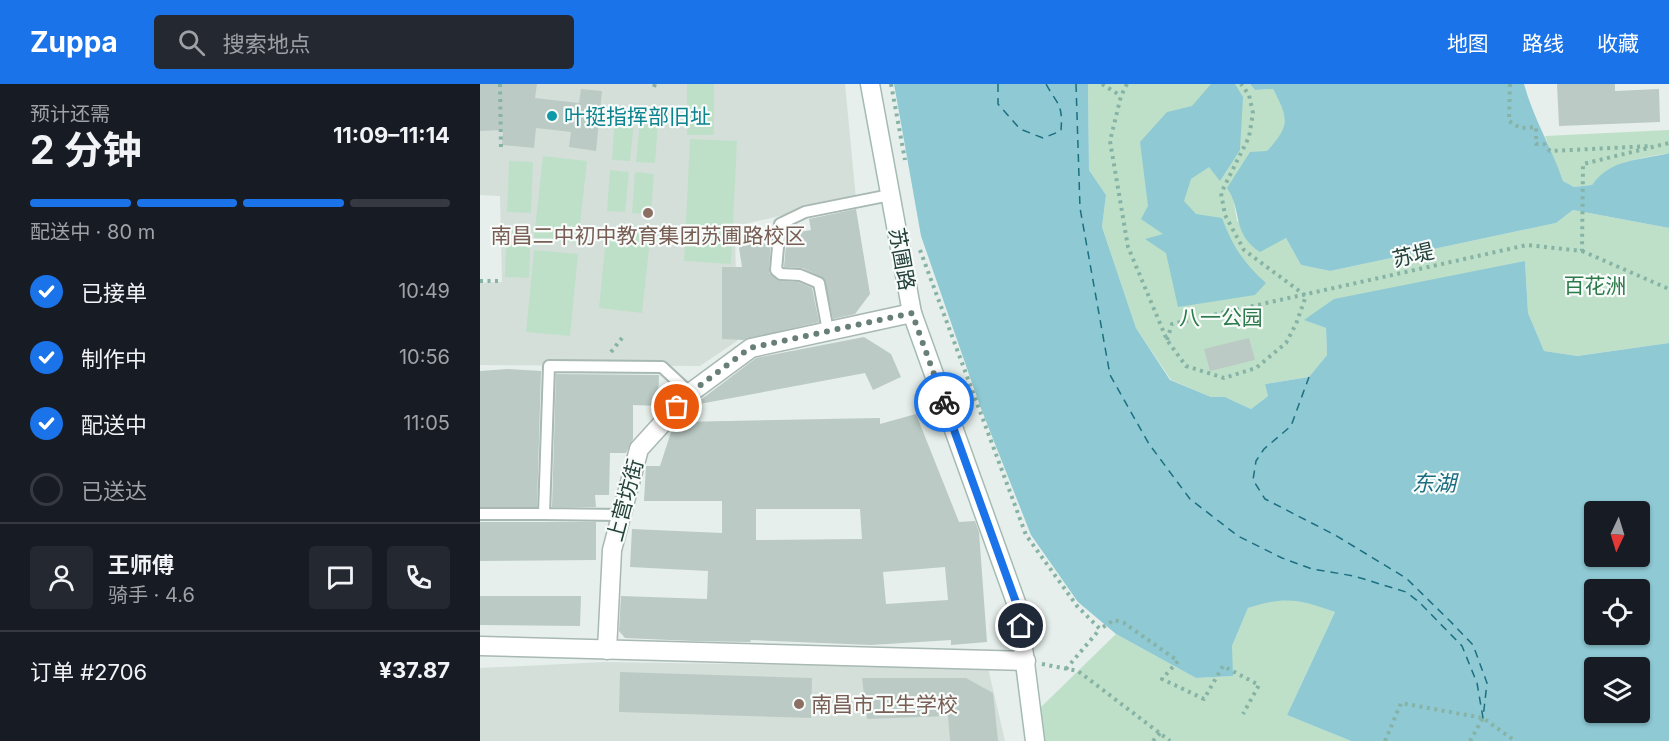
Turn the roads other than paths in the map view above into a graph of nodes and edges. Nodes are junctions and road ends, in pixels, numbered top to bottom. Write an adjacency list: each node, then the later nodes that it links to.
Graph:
1 (870, 84): 2 (street, 苏圃路)
2 (890, 195): 3 (street, 苏圃路); 4 (lane)
3 (912, 313): 4 (street, 上营坊街); 11 (street, 苏圃路)
4 (828, 331): 5 (street, 上营坊街)
5 (690, 393): 7 (lane); 8 (street, 上营坊街)
6 (480, 514): 7 (lane)
7 (544, 514): 8 (lane)
8 (621, 515): 10 (street, 上营坊街)
9 (480, 646): 10 (street)
10 (607, 650): 11 (street)
11 (1026, 661): 12 (street, 苏圃路)
12 (1035, 741)

